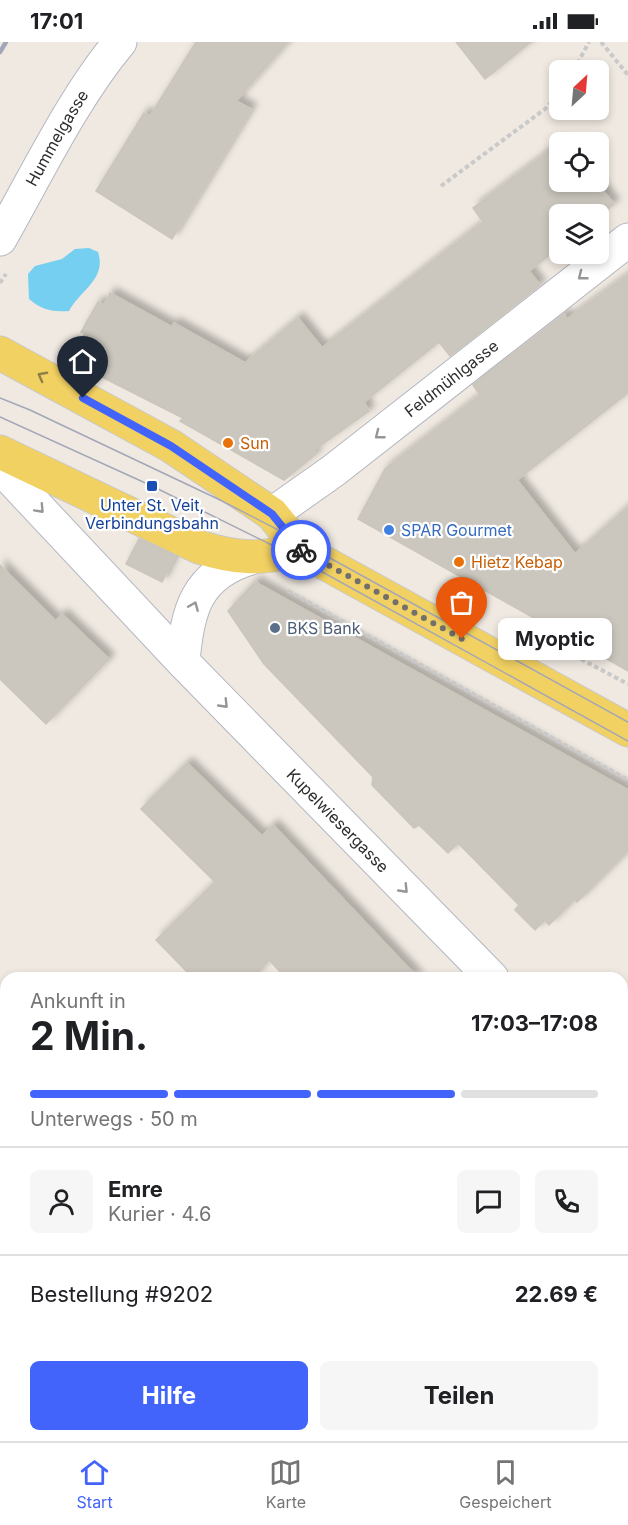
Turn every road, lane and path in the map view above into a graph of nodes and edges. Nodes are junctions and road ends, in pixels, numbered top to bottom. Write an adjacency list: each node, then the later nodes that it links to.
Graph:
1 (120, 42): 8 (street, Hummelgasse)
2 (589, 42): 4 (path)
3 (601, 42): 5 (path)
4 (579, 60)
5 (628, 75)
6 (549, 105): 7 (path)
7 (441, 186)
8 (0, 239)
9 (628, 240): 13 (street, Feldmühlgasse, one-way to 13)
10 (0, 353): 13 (main road, one-way to 10)
11 (0, 452): 15 (main road)
12 (0, 466): 16 (street, Kupelwiesergasse, one-way to 16)
13 (272, 514): 14 (main road)
14 (301, 550): 15 (main road); 17 (main road)
15 (250, 558): 16 (street, one-way to 15)
16 (183, 662): 18 (street, Kupelwiesergasse, one-way to 18)
17 (628, 730)
18 (486, 972)

